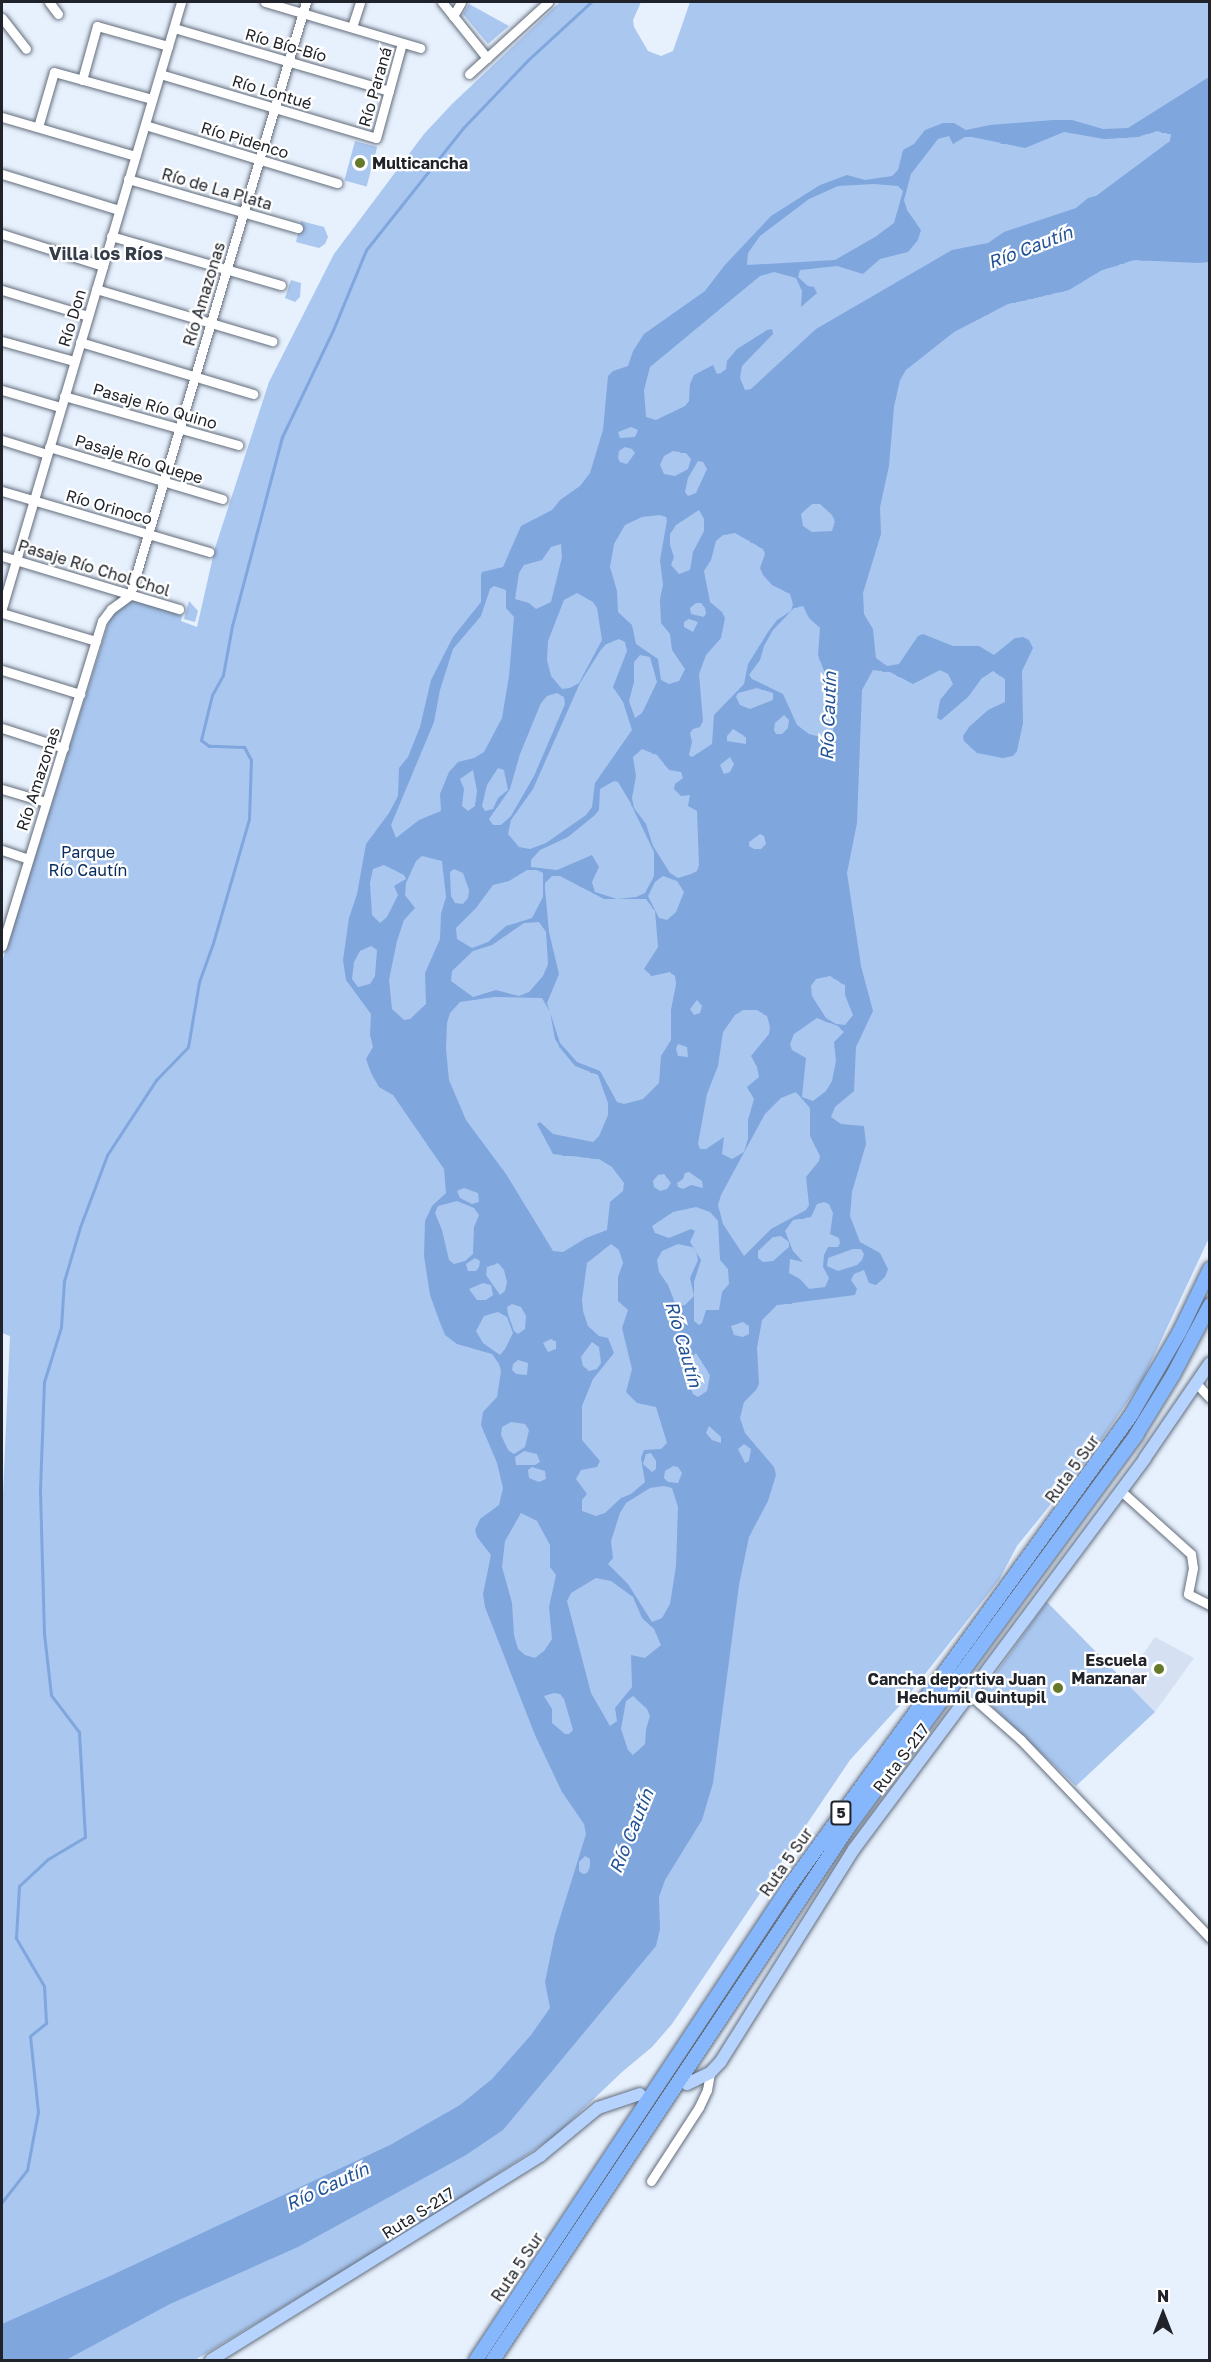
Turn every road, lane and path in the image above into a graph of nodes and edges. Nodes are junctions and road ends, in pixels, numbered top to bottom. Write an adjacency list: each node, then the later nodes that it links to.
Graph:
1 (49, 2): 10 (street)
2 (182, 2): 14 (street, Río Don)
3 (265, 2): 9 (street)
4 (306, 2): 9 (street, Río Amazonas)
5 (360, 2): 13 (street)
6 (442, 2): 11 (street)
7 (461, 2): 11 (street)
8 (549, 2): 19 (street)
9 (303, 13): 13 (street); 20 (street, Río Amazonas)
10 (58, 14)
11 (453, 16): 19 (street)
12 (2, 18): 18 (street)
13 (352, 27): 15 (street)
14 (174, 28): 16 (street, Río Don); 20 (street, Río Bío-Bío)
15 (402, 43): 17 (street); 24 (street, Río Paraná)
16 (168, 46): 21 (street, Río Don); 23 (street)
17 (420, 48)
18 (26, 50)
19 (487, 58): 22 (street)
20 (289, 61): 24 (street, Río Bío-Bío); 26 (street, Río Amazonas)
21 (160, 74): 25 (street, Río Don); 26 (street, Río Lontué)
22 (469, 74)
23 (82, 80): 25 (street); 29 (street)
24 (389, 91): 30 (street, Río Paraná)
25 (152, 99): 28 (street, Río Don)
26 (274, 109): 30 (street, Río Lontué); 32 (street, Río Amazonas)
27 (2, 117): 29 (street)
28 (145, 125): 31 (street, Río Don); 32 (street, Río Pidenco)
29 (38, 127): 31 (street)
30 (376, 138)
31 (135, 156): 34 (street, Río Don)
32 (259, 160): 35 (street, Río Pidenco); 37 (street, Río Amazonas)
33 (2, 174): 36 (street)
34 (128, 179): 36 (street, Río Don); 37 (street, Río de La Plata)
35 (337, 183)
36 (119, 210): 40 (street, Río Don)
37 (243, 213): 38 (street, Río de La Plata); 42 (street, Río Amazonas)
38 (298, 228)
39 (2, 234): 41 (street)
40 (111, 236): 41 (street, Río Don); 42 (street)
41 (103, 266): 44 (street, Río Don)
42 (227, 269): 43 (street); 47 (street, Río Amazonas)
43 (281, 285)
44 (96, 289): 46 (street, Río Don); 47 (street)
45 (2, 290): 46 (street)
46 (88, 316): 50 (street, Río Don)
47 (211, 323): 49 (street); 52 (street, Río Amazonas)
48 (2, 340): 51 (street)
49 (272, 341)
50 (80, 342): 51 (street, Río Don); 52 (street)
51 (74, 361): 55 (street, Río Don)
52 (195, 377): 54 (street); 57 (street, Río Amazonas)
53 (2, 390): 56 (street)
54 (254, 394)
55 (64, 396): 56 (street, Río Don); 57 (street, Pasaje Río Quino)
56 (60, 407): 60 (street, Río Don)
57 (180, 429): 59 (street, Pasaje Río Quino); 61 (street, Río Amazonas)
58 (2, 440): 60 (street, Pasaje Río Quepe)
59 (238, 446)
60 (48, 450): 61 (street, Pasaje Río Quepe); 64 (street, Río Don)
61 (164, 482): 63 (street, Pasaje Río Quepe); 65 (street, Río Amazonas)
62 (2, 491): 64 (street, Río Orinoco)
63 (222, 499)
64 (33, 501): 65 (street, Río Orinoco); 68 (street, Río Don)
65 (149, 535): 66 (street, Río Orinoco); 69 (street, Río Amazonas)
66 (209, 552)
67 (2, 556): 68 (street, Pasaje Río Chol Chol)
68 (16, 561): 69 (street, Pasaje Río Chol Chol); 70 (street, Río Don)
69 (130, 595): 71 (street, Pasaje Río Chol Chol); 73 (street, Río Amazonas)
70 (2, 608)
71 (179, 609)
72 (2, 613): 73 (street)
73 (96, 641): 75 (street, Río Amazonas)
74 (2, 670): 75 (street)
75 (80, 694): 77 (street, Río Amazonas)
76 (2, 728): 77 (street)
77 (64, 748): 79 (street, Río Amazonas)
78 (2, 789): 79 (street)
79 (46, 802): 81 (street, Río Amazonas)
80 (2, 850): 81 (street)
81 (28, 859): 83 (street, Río Amazonas)
82 (2, 910): 83 (street)
83 (12, 914): 84 (street, Río Amazonas)
84 (2, 946)
85 (1209, 1269): 99 (highway, Ruta 5 Sur / 5)
86 (1209, 1305): 100 (highway, Ruta 5 Sur / 5)
87 (1209, 1363): 88 (main road, Ruta S-217)
88 (1195, 1382): 89 (street); 90 (main road, Ruta S-217)
89 (1209, 1398)
90 (1121, 1491): 91 (street); 92 (main road, Ruta S-217)
91 (1209, 1605)
92 (969, 1694): 93 (street); 94 (main road, Ruta S-217)
93 (1209, 1938)
94 (710, 2073): 95 (main road, Ruta S-217); 97 (street)
95 (687, 2084)
96 (640, 2094): 98 (main road, Ruta S-217)
97 (651, 2181)
98 (211, 2361)
99 (476, 2361)
100 (493, 2361)

